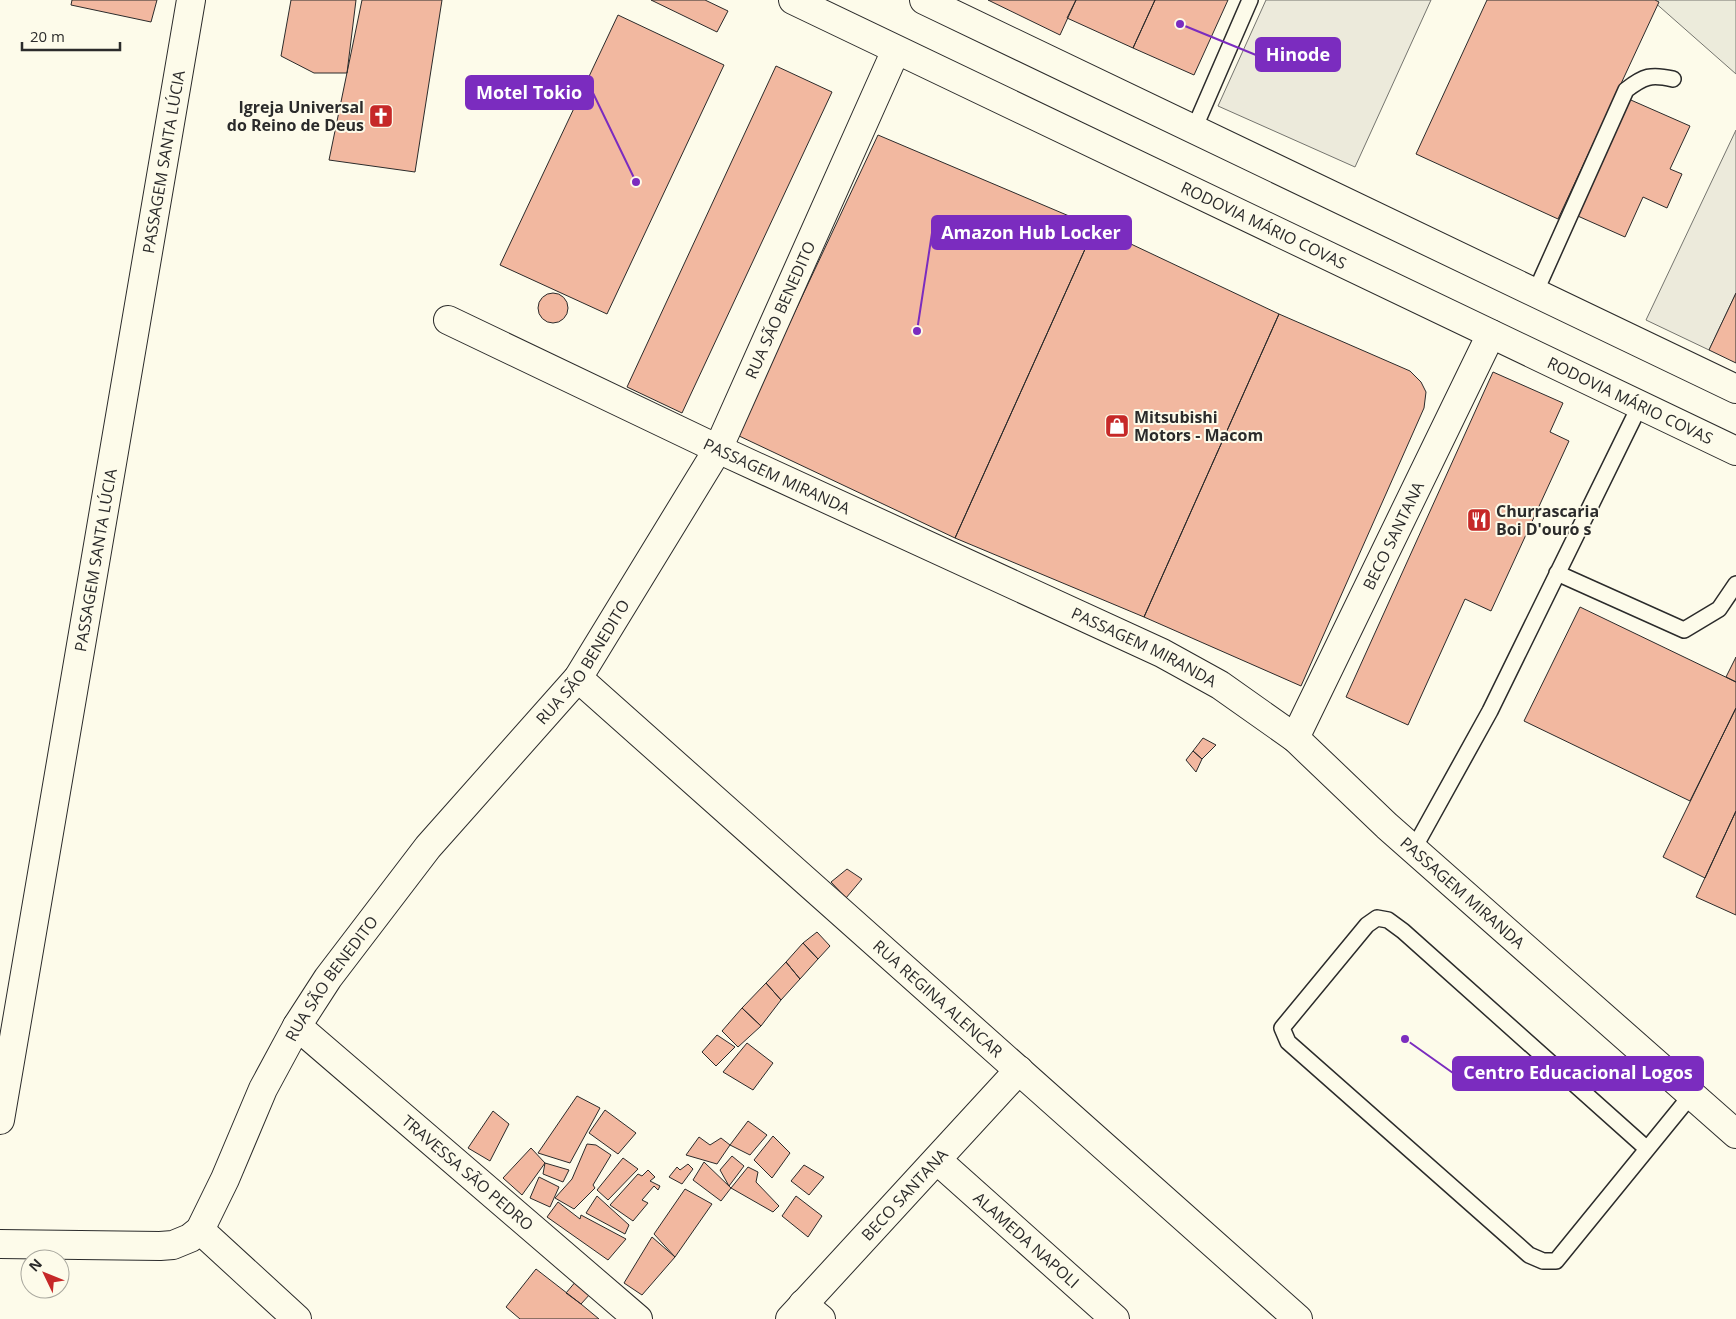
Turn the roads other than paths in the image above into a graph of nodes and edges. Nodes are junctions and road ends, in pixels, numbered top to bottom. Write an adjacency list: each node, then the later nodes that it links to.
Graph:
1 (191, 0): 23 (street, PASSAGEM SANTA LÚCIA)
2 (793, 0): 5 (street, RODOVIA MÁRIO COVAS)
3 (924, 0): 7 (street)
4 (1250, 0): 7 (lane)
5 (896, 50): 10 (street, RODOVIA MÁRIO COVAS); 13 (street, RUA SÃO BENEDITO)
6 (1673, 79): 8 (lane)
7 (1194, 129): 8 (street)
8 (1535, 293): 11 (street)
9 (448, 320): 13 (street, PASSAGEM MIRANDA)
10 (1492, 334): 12 (street, RODOVIA MÁRIO COVAS); 18 (street, BECO SANTANA)
11 (1736, 389)
12 (1640, 404): 14 (street, RODOVIA MÁRIO COVAS); 15 (lane)
13 (718, 449): 17 (street, RUA SÃO BENEDITO); 18 (street, PASSAGEM MIRANDA)
14 (1736, 450)
15 (1557, 573): 16 (lane); 19 (lane)
16 (1736, 584)
17 (578, 678): 20 (street, RUA SÃO BENEDITO); 21 (street, RUA REGINA ALENCAR)
18 (1295, 738): 19 (street, PASSAGEM MIRANDA)
19 (1414, 850): 22 (street, PASSAGEM MIRANDA)
20 (296, 1026): 27 (street, RUA SÃO BENEDITO); 31 (street, TRAVESSA SÃO PEDRO)
21 (1019, 1070): 26 (street, BECO SANTANA); 33 (street, RUA REGINA ALENCAR)
22 (1692, 1094): 24 (street, PASSAGEM MIRANDA); 25 (lane)
23 (0, 1120)
24 (1736, 1134)
25 (1646, 1148): 25 (lane)
26 (938, 1160): 29 (street, BECO SANTANA); 32 (street, ALAMEDA NAPOLI)
27 (200, 1230): 28 (street); 30 (street)
28 (0, 1244)
29 (805, 1314)
30 (297, 1319)
31 (638, 1319)
32 (1115, 1319)
33 (1298, 1319)

